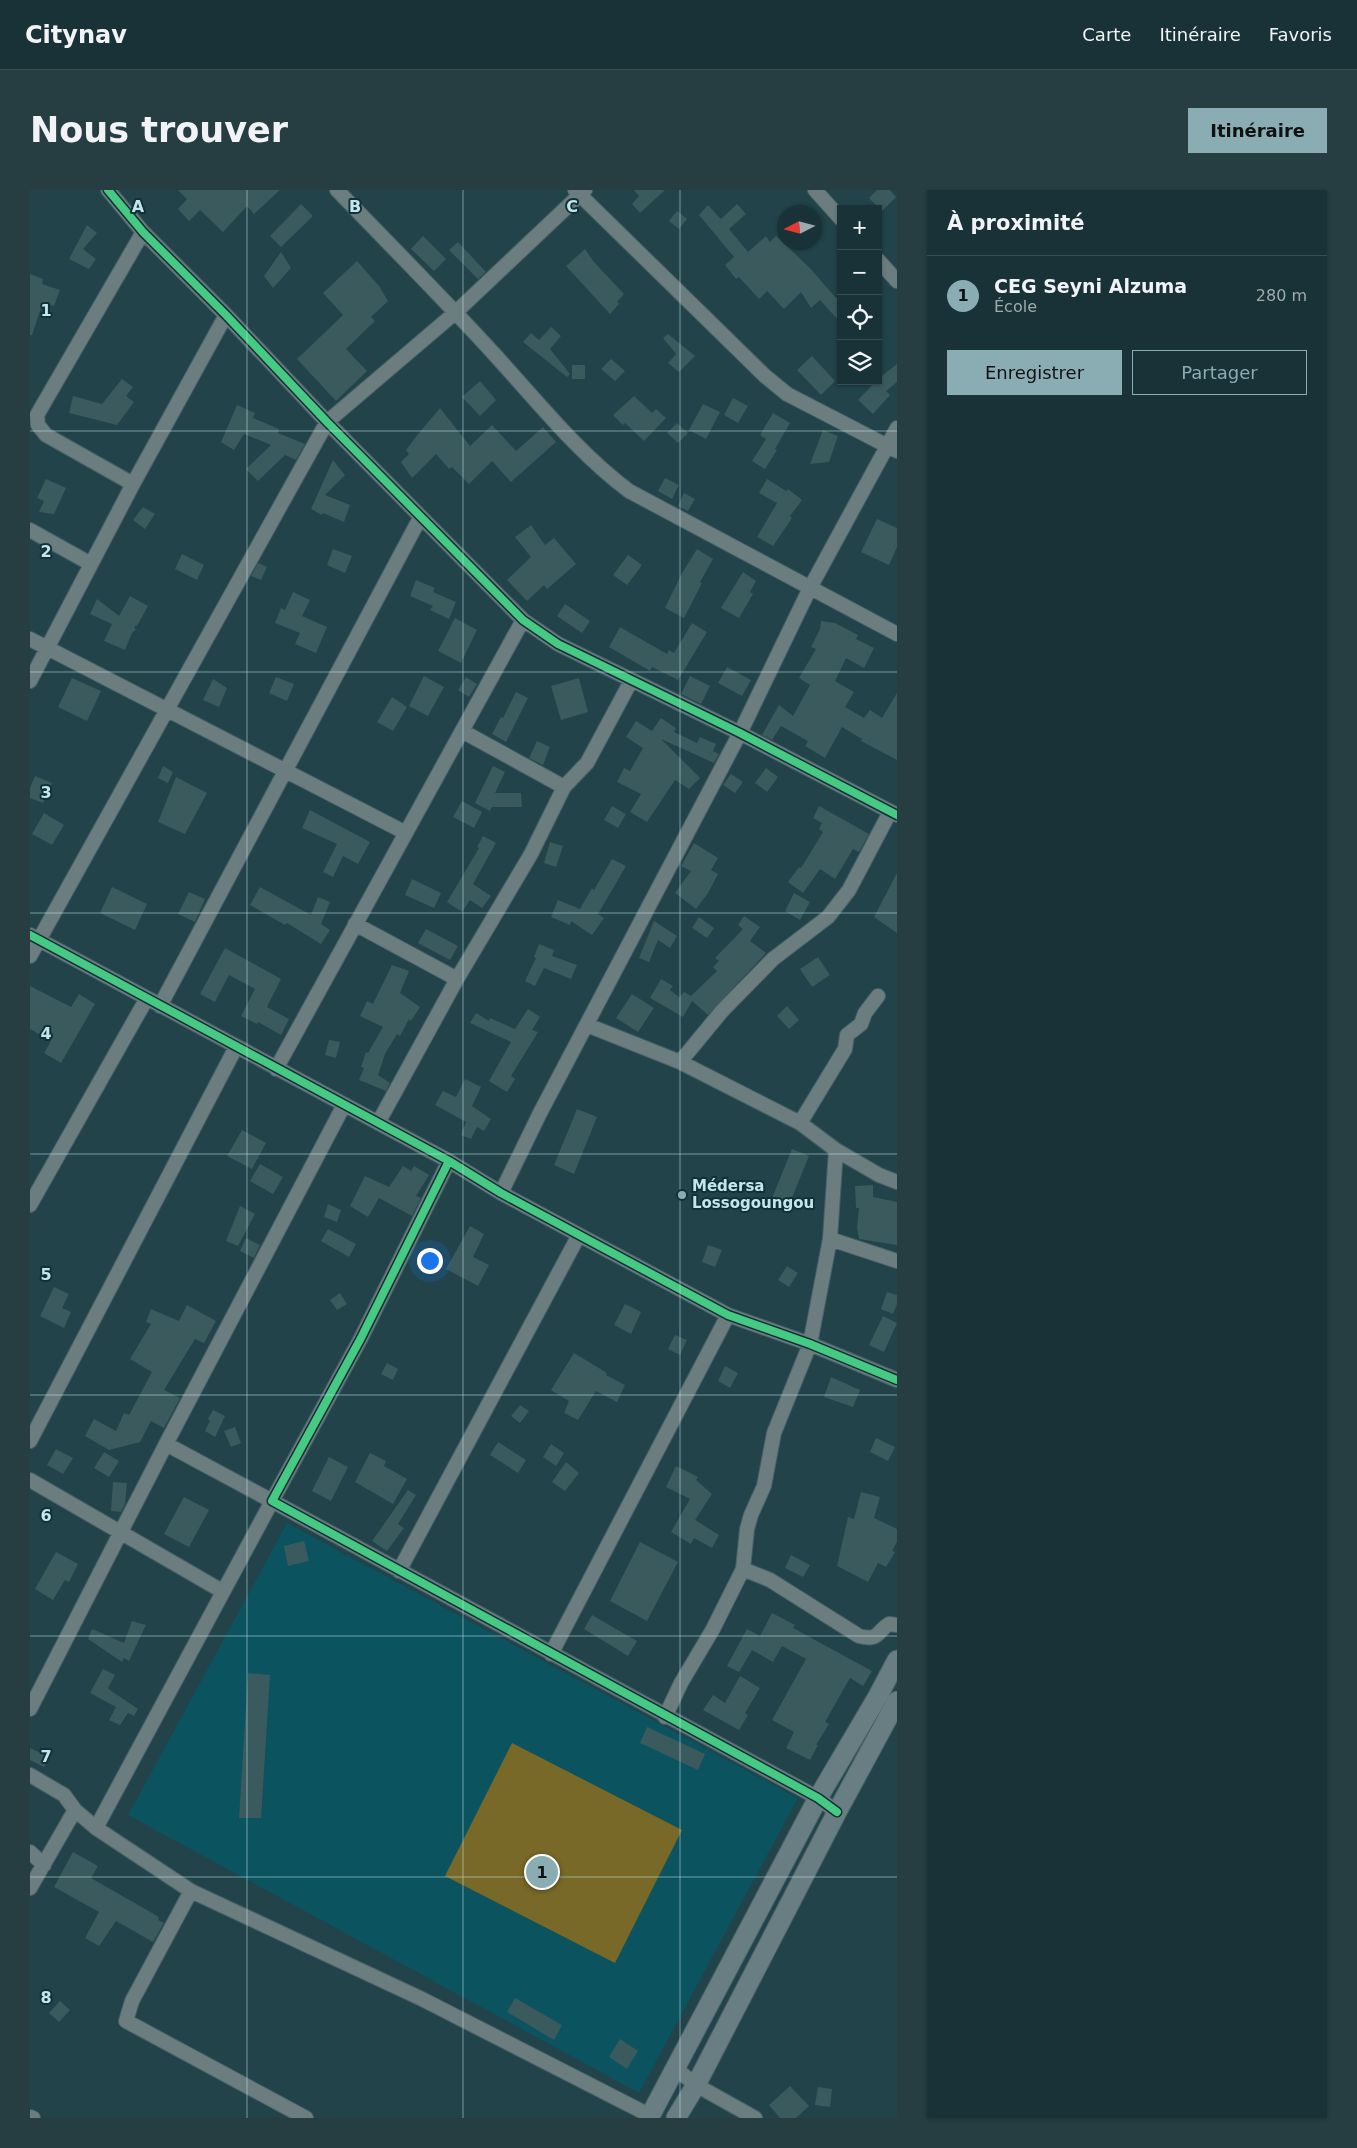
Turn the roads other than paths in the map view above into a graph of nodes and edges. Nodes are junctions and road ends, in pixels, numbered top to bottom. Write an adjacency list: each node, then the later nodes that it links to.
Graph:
1 (108, 190): 6 (street)
2 (337, 190): 9 (street)
3 (815, 190): 5 (street)
4 (580, 192): 9 (street); 13 (street)
5 (837, 215)
6 (143, 232): 10 (street); 14 (street)
7 (882, 264): 8 (street)
8 (897, 281)
9 (456, 312): 11 (street); 18 (street)
10 (226, 315): 11 (street); 14 (street)
11 (326, 422): 15 (street); 25 (street)
12 (897, 428): 13 (street)
13 (892, 449): 18 (street)
14 (133, 484): 17 (street)
15 (420, 518): 19 (street); 28 (street)
16 (30, 530): 17 (street)
17 (91, 564): 22 (street)
18 (810, 588): 20 (street); 27 (street)
19 (523, 620): 23 (street); 26 (street)
20 (897, 634)
21 (30, 639): 22 (street)
22 (47, 648): 24 (street); 25 (street)
23 (631, 680): 27 (street); 29 (street)
24 (30, 681)
25 (166, 710): 28 (street); 33 (street)
26 (462, 731): 29 (street); 31 (street)
27 (740, 733): 30 (street); 39 (street)
28 (285, 772): 31 (street); 38 (street)
29 (564, 787): 35 (street)
30 (894, 814): 41 (street)
31 (406, 833): 32 (street)
32 (355, 924): 35 (street); 42 (street)
33 (34, 938): 34 (street); 37 (street)
34 (30, 956)
35 (456, 979): 44 (street)
36 (878, 996): 45 (street)
37 (147, 998): 38 (street); 50 (street)
38 (160, 1006): 40 (street)
39 (587, 1024): 41 (street); 49 (street)
40 (236, 1047): 42 (street); 57 (street)
41 (680, 1062): 45 (street)
42 (276, 1069): 43 (street)
43 (344, 1105): 44 (street); 58 (street)
44 (378, 1123): 47 (street)
45 (800, 1123): 46 (street)
46 (836, 1150): 48 (street); 52 (street)
47 (449, 1161): 49 (street); 60 (street)
48 (897, 1182)
49 (501, 1193): 51 (street)
50 (30, 1205)
51 (579, 1235): 54 (street); 63 (street)
52 (830, 1239): 53 (street); 55 (street)
53 (897, 1261)
54 (728, 1315): 55 (street); 66 (street)
55 (810, 1344): 56 (street); 62 (street)
56 (897, 1380)
57 (30, 1441)
58 (166, 1444): 60 (street); 61 (street)
59 (30, 1480): 61 (street)
60 (272, 1501): 63 (street); 64 (street)
61 (121, 1532): 64 (street); 70 (street)
62 (743, 1569): 65 (street); 71 (street)
63 (399, 1571): 66 (street)
64 (222, 1591): 76 (street)
65 (897, 1625)
66 (551, 1654): 71 (street)
67 (897, 1660): 68 (main road)
68 (878, 1696): 69 (street); 73 (main road)
69 (896, 1706): 75 (main road)
70 (30, 1709)
71 (665, 1716): 73 (street)
72 (30, 1775): 74 (street)
73 (818, 1798): 75 (street); 81 (main road)
74 (75, 1810): 76 (street); 78 (street)
75 (837, 1812): 82 (main road)
76 (96, 1828): 80 (street)
77 (30, 1852): 78 (street)
78 (44, 1865): 79 (street)
79 (30, 1888)
80 (191, 1891): 83 (street); 84 (street)
81 (676, 2069): 82 (street); 83 (main road)
82 (696, 2085): 85 (main road); 86 (street)
83 (650, 2117)
84 (306, 2118)
85 (676, 2118)
86 (755, 2118)

